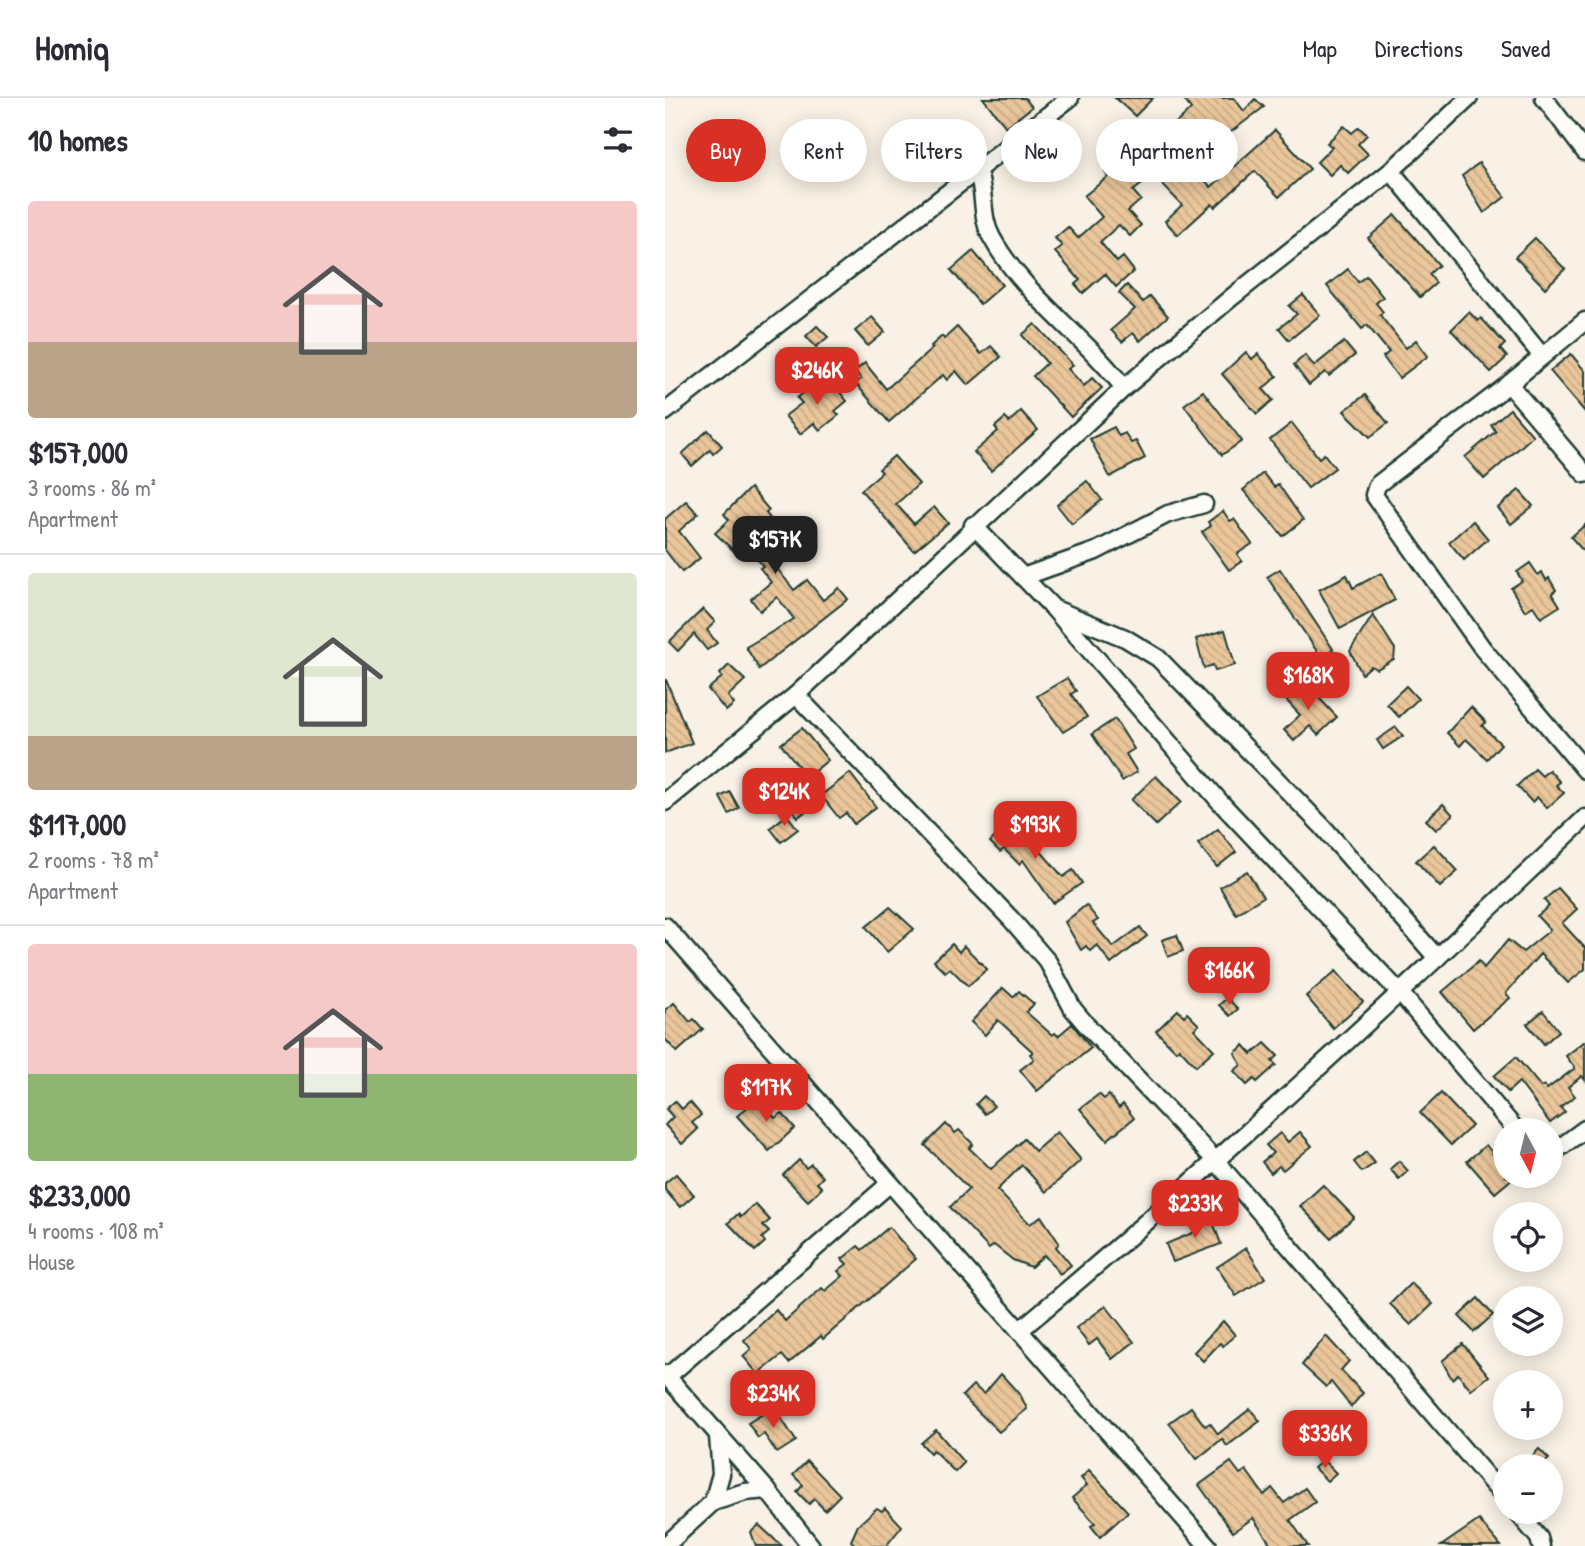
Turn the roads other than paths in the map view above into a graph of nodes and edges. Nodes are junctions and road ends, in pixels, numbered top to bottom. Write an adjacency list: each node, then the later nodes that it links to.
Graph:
1 (1070, 98): 5 (street)
2 (1469, 98): 6 (street)
3 (1544, 98): 4 (street)
4 (1585, 152)
5 (987, 162)
6 (1391, 171): 10 (street); 12 (street)
7 (962, 182): 13 (street)
8 (982, 182): 12 (street)
9 (1585, 321): 10 (street)
10 (1542, 356): 11 (street)
11 (1509, 384): 14 (street); 20 (street)
12 (1124, 388): 16 (street)
13 (665, 412)
14 (1585, 474)
15 (1204, 504): 17 (street)
16 (973, 525): 17 (street); 19 (street)
17 (1023, 577): 18 (street)
18 (1054, 609): 24 (street); 25 (street)
19 (796, 695): 21 (street); 29 (street)
20 (1585, 770)
21 (665, 802)
22 (1585, 818): 24 (street)
23 (665, 926): 30 (street)
24 (1437, 958): 25 (street)
25 (1401, 994): 26 (street); 29 (street)
26 (1506, 1118)
27 (1585, 1129): 28 (street)
28 (1563, 1145)
29 (1216, 1161): 31 (street); 34 (street)
30 (889, 1184): 31 (street); 32 (street)
31 (1020, 1330): 40 (street)
32 (666, 1376): 33 (street)
33 (718, 1436): 35 (street); 36 (street)
34 (1493, 1484)
35 (767, 1490): 36 (street); 39 (street)
36 (713, 1502): 38 (street)
37 (1527, 1524): 41 (street)
38 (665, 1546)
39 (811, 1546)
40 (1208, 1546)
41 (1541, 1546)

